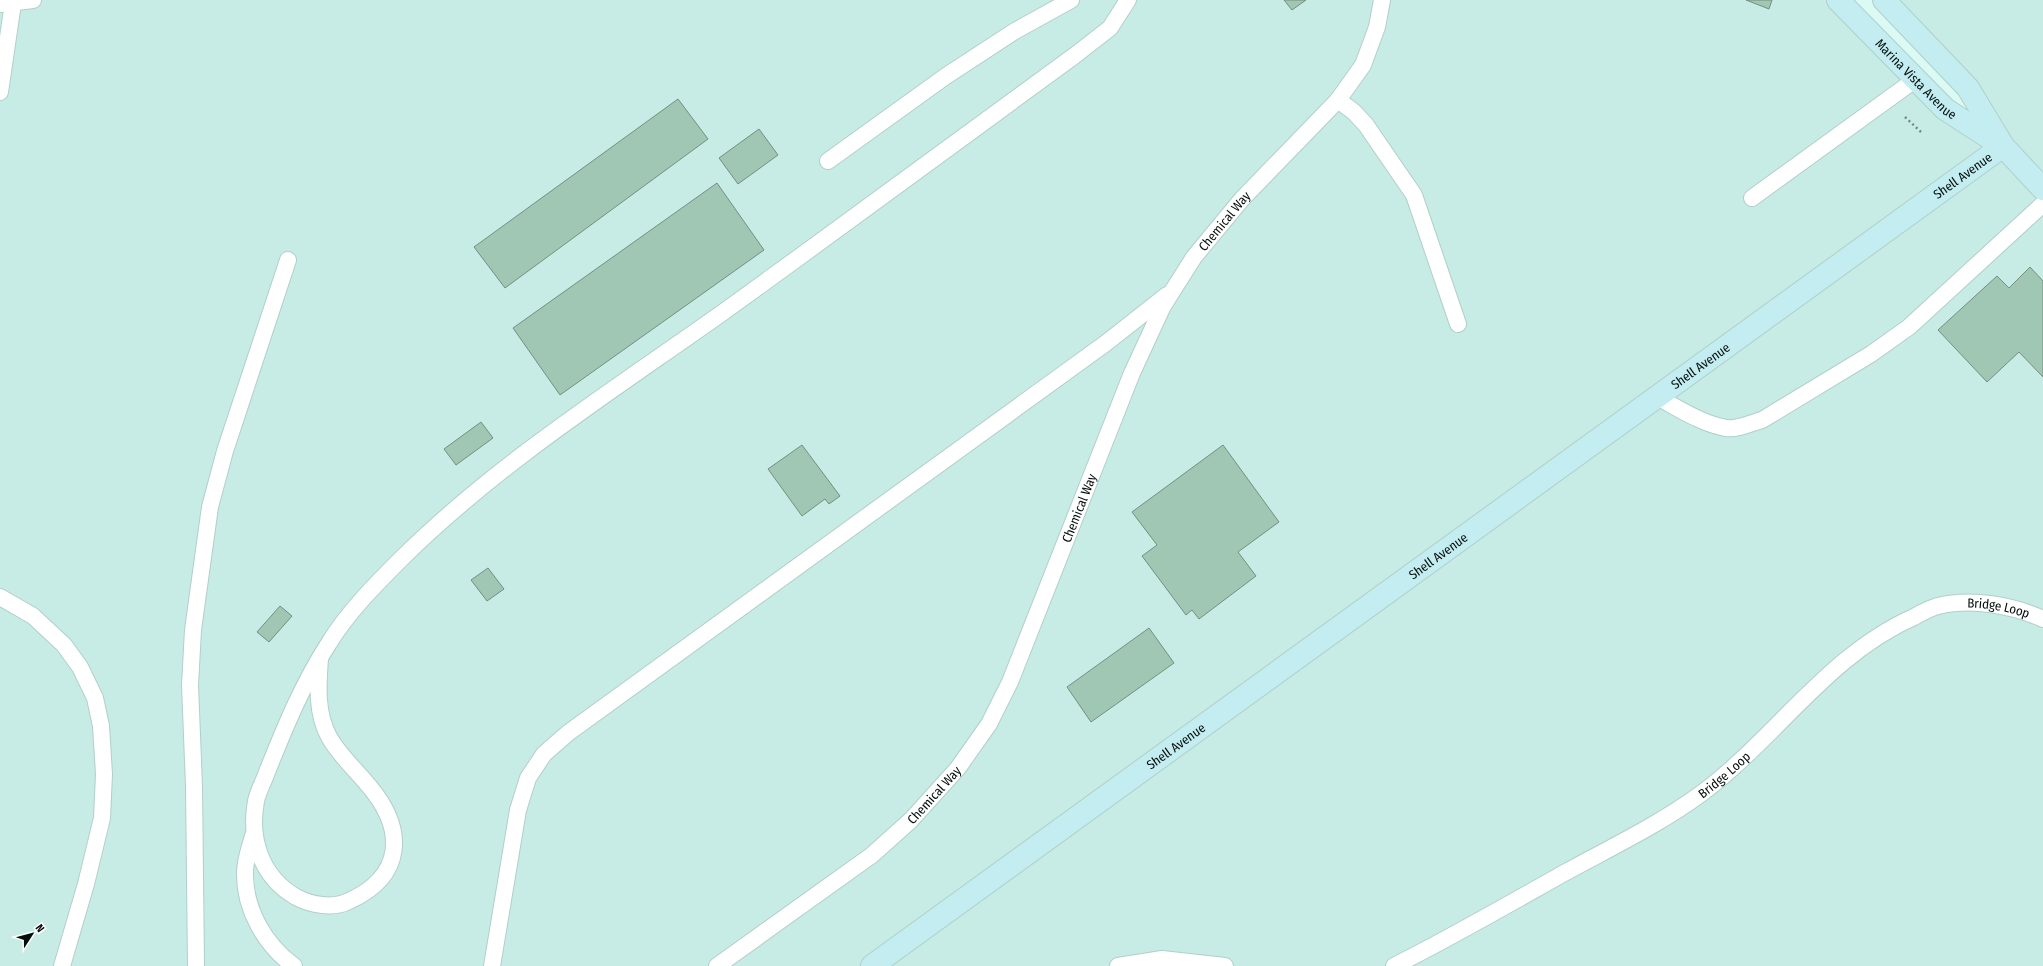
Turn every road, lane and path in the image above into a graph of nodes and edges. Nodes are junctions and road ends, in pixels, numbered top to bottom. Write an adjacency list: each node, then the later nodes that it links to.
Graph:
1 (33, 0): 7 (lane)
2 (1070, 0): 14 (lane)
3 (1128, 0): 24 (lane)
4 (1382, 0): 10 (lane, Chemical Way)
5 (1838, 0): 8 (street, Marina Vista Avenue)
6 (1884, 0): 13 (street, Marina Vista Avenue)
7 (6, 3): 9 (lane)
8 (1916, 79): 13 (street, Marina Vista Avenue); 16 (lane)
9 (0, 92)
10 (1338, 100): 19 (lane, Chemical Way); 20 (lane)
11 (1904, 116): 12 (path)
12 (1922, 132)
13 (2003, 146): 15 (street, Marina Vista Avenue); 21 (street, Shell Avenue)
14 (828, 161)
15 (2043, 189)
16 (1752, 198)
17 (2043, 204): 21 (lane)
18 (288, 260): 27 (lane)
19 (1174, 290): 29 (lane); 30 (lane, Chemical Way)
20 (1458, 324)
21 (1657, 397): 31 (street, Shell Avenue)
22 (0, 597): 26 (lane)
23 (2043, 619): 34 (lane, Bridge Loop)
24 (320, 659): 25 (lane); 25 (lane)
25 (254, 834): 28 (lane)
26 (62, 966)
27 (196, 966)
28 (294, 966)
29 (492, 966)
30 (717, 966)
31 (872, 966)
32 (1118, 966): 33 (lane)
33 (1225, 966)
34 (1394, 966)

